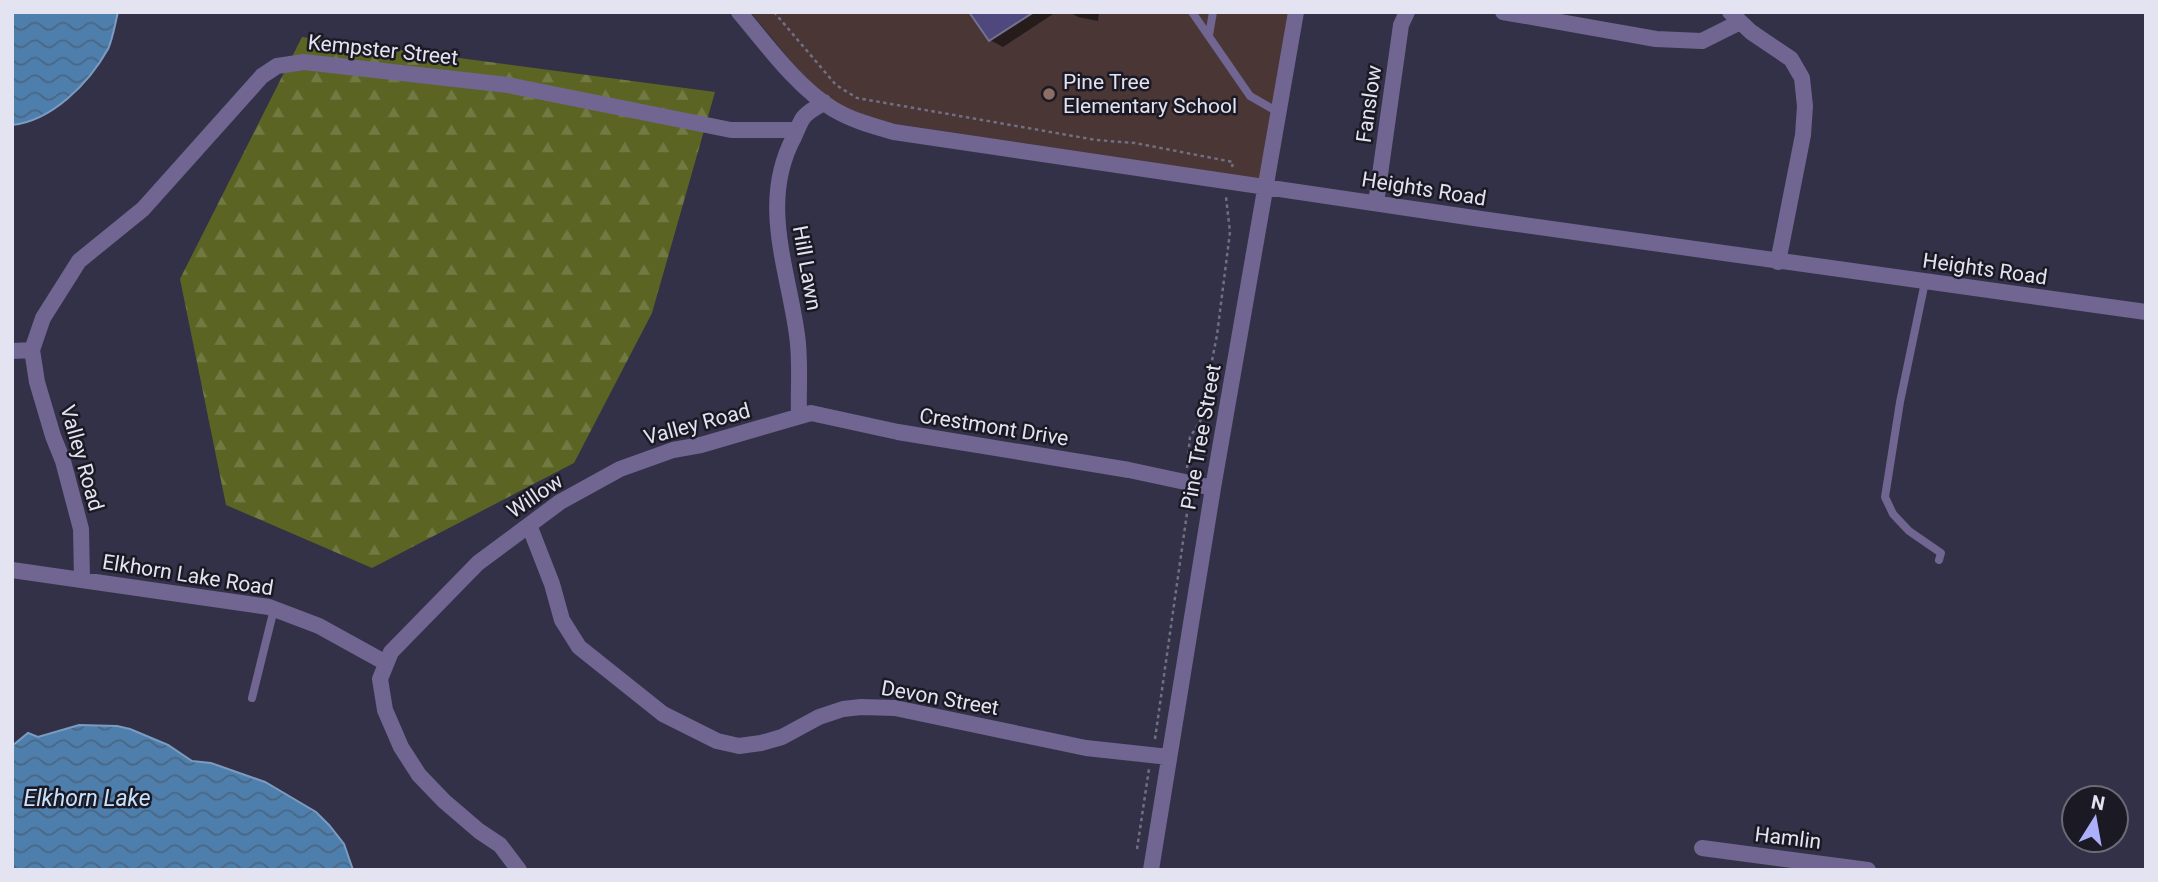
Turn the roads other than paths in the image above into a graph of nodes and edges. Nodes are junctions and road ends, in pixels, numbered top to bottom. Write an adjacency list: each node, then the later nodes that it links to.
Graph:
1 (739, 12): 9 (street, Heights Road)
2 (1192, 12): 8 (lane)
3 (1213, 12): 8 (lane)
4 (1296, 12): 10 (street, Pine Tree Street)
5 (1407, 12): 13 (street, Fanslow)
6 (1503, 12): 7 (street)
7 (1735, 17): 14 (street)
8 (1209, 35): 10 (lane)
9 (824, 102): 11 (street); 12 (street, Heights Road)
10 (1278, 112): 12 (street, Pine Tree Street)
11 (797, 130): 17 (street, Kempster Street); 19 (street, Hill Lawn)
12 (1265, 188): 13 (street, Heights Road); 22 (street, Pine Tree Street)
13 (1376, 202): 14 (street, Heights Road)
14 (1778, 262): 15 (street, Heights Road)
15 (1925, 282): 16 (street, Heights Road); 24 (lane)
16 (2146, 313)
17 (32, 350): 18 (street); 26 (street, Valley Road)
18 (12, 351)
19 (799, 415): 20 (street, Crestmont Drive); 22 (street, Crestmont Drive)
20 (770, 426): 21 (street, Valley Road)
21 (636, 463): 23 (street, Willow)
22 (1213, 488): 30 (street, Pine Tree Street)
23 (529, 525): 28 (street, Willow); 30 (street, Devon Street)
24 (1939, 560)
25 (12, 570): 26 (street, Elkhorn Lake Road)
26 (82, 579): 27 (street, Elkhorn Lake Road)
27 (274, 609): 28 (street, Elkhorn Lake Road); 29 (lane)
28 (386, 663): 32 (street)
29 (252, 698)
30 (1169, 757): 33 (street, Pine Tree Street)
31 (1702, 848): 34 (street, Hamlin)
32 (519, 870)
33 (1151, 870)
34 (1868, 870)

